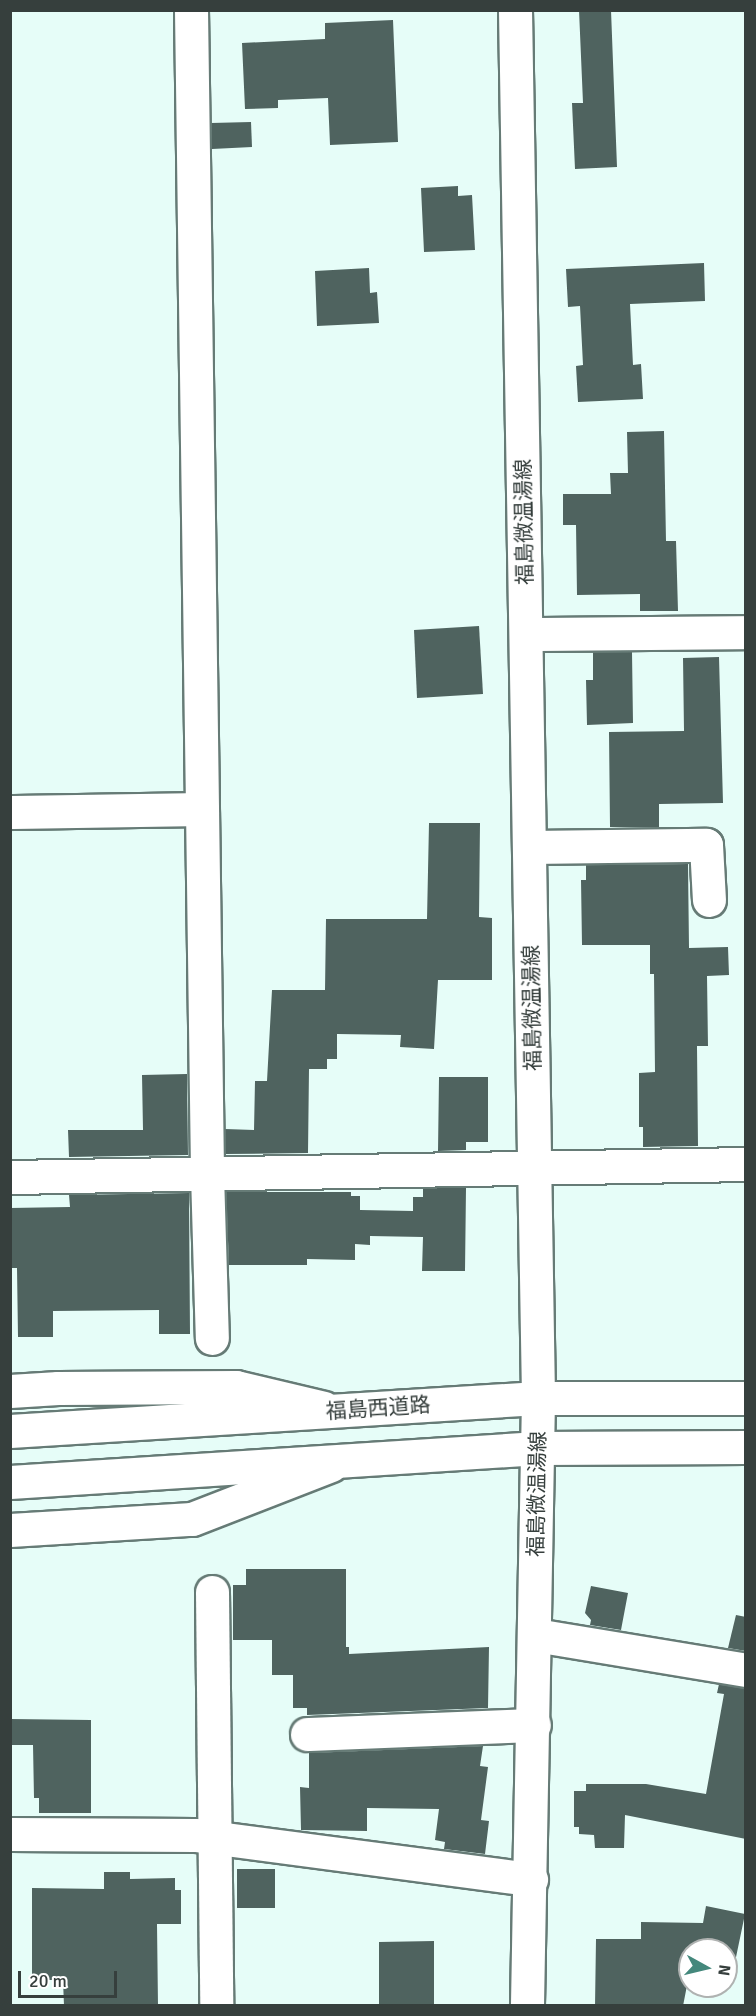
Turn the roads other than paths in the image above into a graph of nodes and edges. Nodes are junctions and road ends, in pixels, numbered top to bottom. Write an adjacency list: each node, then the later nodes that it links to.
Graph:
1 (191, 10): 5 (main road)
2 (515, 10): 4 (main road, 福島微温湯線)
3 (746, 632): 4 (main road)
4 (527, 634): 7 (main road, 福島微温湯線)
5 (202, 808): 6 (main road); 11 (main road)
6 (10, 812)
7 (530, 847): 8 (main road); 10 (main road, 福島微温湯線)
8 (709, 900)
9 (746, 1164): 10 (main road)
10 (535, 1167): 11 (main road); 16 (main road, 福島微温湯線)
11 (207, 1174): 12 (main road); 13 (main road)
12 (10, 1177)
13 (212, 1338)
14 (10, 1391): 17 (main road)
15 (742, 1394): 16 (main road, 福島西道路)
16 (538, 1398): 17 (main road, 福島西道路); 20 (main road, 福島微温湯線)
17 (335, 1411): 18 (main road, 福島西道路)
18 (10, 1431)
19 (746, 1447): 20 (main road)
20 (538, 1448): 21 (main road); 25 (main road, 福島微温湯線)
21 (341, 1461): 22 (main road); 23 (main road)
22 (10, 1482)
23 (10, 1530)
24 (212, 1592): 30 (main road)
25 (535, 1635): 26 (main road); 27 (main road, 福島微温湯線)
26 (746, 1670)
27 (534, 1725): 28 (main road); 31 (main road, 福島微温湯線)
28 (307, 1734)
29 (10, 1834): 30 (main road)
30 (216, 1837): 31 (main road); 32 (main road)
31 (531, 1879): 33 (main road, 福島微温湯線)
32 (216, 2006)
33 (527, 2006)

